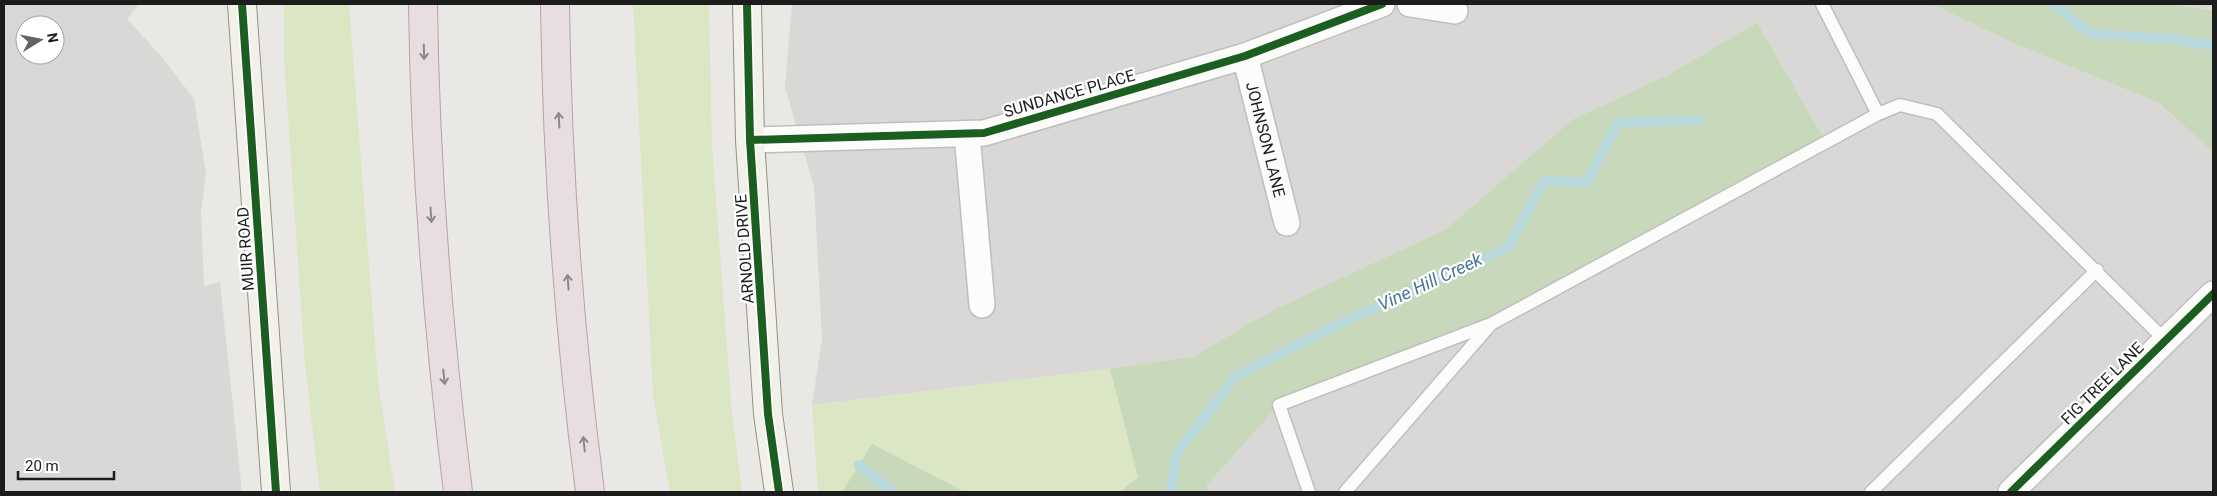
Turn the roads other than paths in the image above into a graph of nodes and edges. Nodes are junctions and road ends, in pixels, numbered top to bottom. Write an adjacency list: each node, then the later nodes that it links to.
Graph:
1 (242, 4): 21 (street, MUIR ROAD)
2 (423, 4): 22 (highway, one-way to 22)
3 (555, 4): 11 (highway)
4 (570, 4): 11 (highway)
5 (747, 4): 14 (street, ARNOLD DRIVE)
6 (1382, 4): 10 (street, SUNDANCE PLACE)
7 (1410, 4): 9 (street)
8 (1822, 4): 12 (lane)
9 (1455, 11)
10 (1244, 56): 13 (street, SUNDANCE PLACE); 15 (street, JOHNSON LANE)
11 (556, 62): 23 (highway, one-way to 11)
12 (1878, 114): 16 (lane); 19 (lane)
13 (966, 134): 14 (street, SUNDANCE PLACE); 18 (street)
14 (750, 140): 24 (street, ARNOLD DRIVE)
15 (1287, 223)
16 (2096, 270): 20 (lane); 27 (lane)
17 (2213, 294): 20 (street, FIG TREE LANE)
18 (982, 304)
19 (1491, 324): 25 (lane); 26 (lane)
20 (2166, 340): 28 (street, FIG TREE LANE)
21 (276, 492)
22 (458, 492)
23 (590, 492)
24 (779, 492)
25 (1309, 492)
26 (1345, 492)
27 (1871, 492)
28 (2011, 492)

